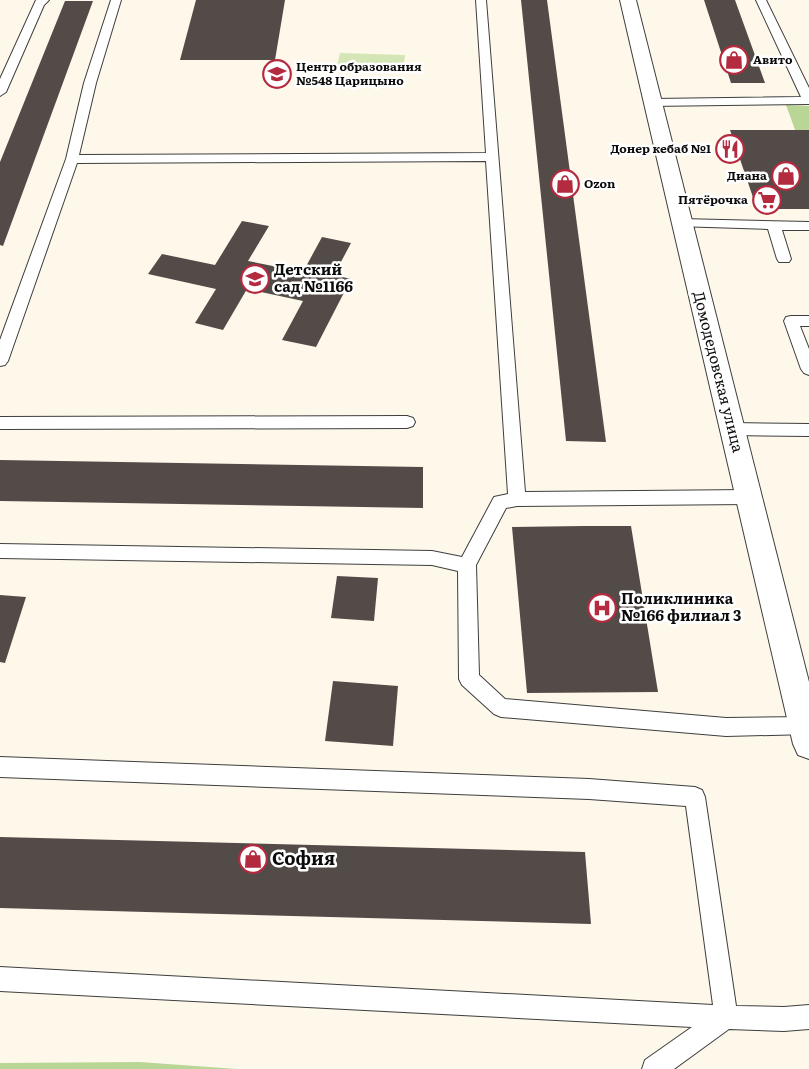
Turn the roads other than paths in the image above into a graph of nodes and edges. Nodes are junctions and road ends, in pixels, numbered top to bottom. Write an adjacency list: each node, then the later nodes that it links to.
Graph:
1 (44, 0): 6 (lane)
2 (116, 0): 9 (lane)
3 (481, 0): 8 (lane)
4 (628, 0): 7 (street, Домодедовская улица)
5 (762, 0): 7 (lane)
6 (0, 92)
7 (653, 103): 10 (street, Домодедовская улица)
8 (492, 157): 9 (lane); 22 (lane)
9 (72, 159): 15 (lane)
10 (681, 223): 11 (lane); 19 (street, Домодедовская улица)
11 (774, 225): 12 (lane); 13 (lane)
12 (809, 226)
13 (784, 259)
14 (809, 321): 16 (lane)
15 (0, 361)
16 (809, 369)
17 (407, 422): 18 (lane)
18 (0, 423)
19 (732, 428): 20 (lane); 21 (street, Домодедовская улица)
20 (809, 430)
21 (749, 497): 22 (lane); 25 (street, Домодедовская улица)
22 (517, 499): 24 (lane)
23 (0, 552): 24 (lane)
24 (467, 565): 25 (lane)
25 (807, 735)
26 (0, 767): 28 (lane)
27 (0, 979): 28 (lane)
28 (726, 1016): 29 (lane); 30 (lane)
29 (809, 1018)
30 (654, 1069)

